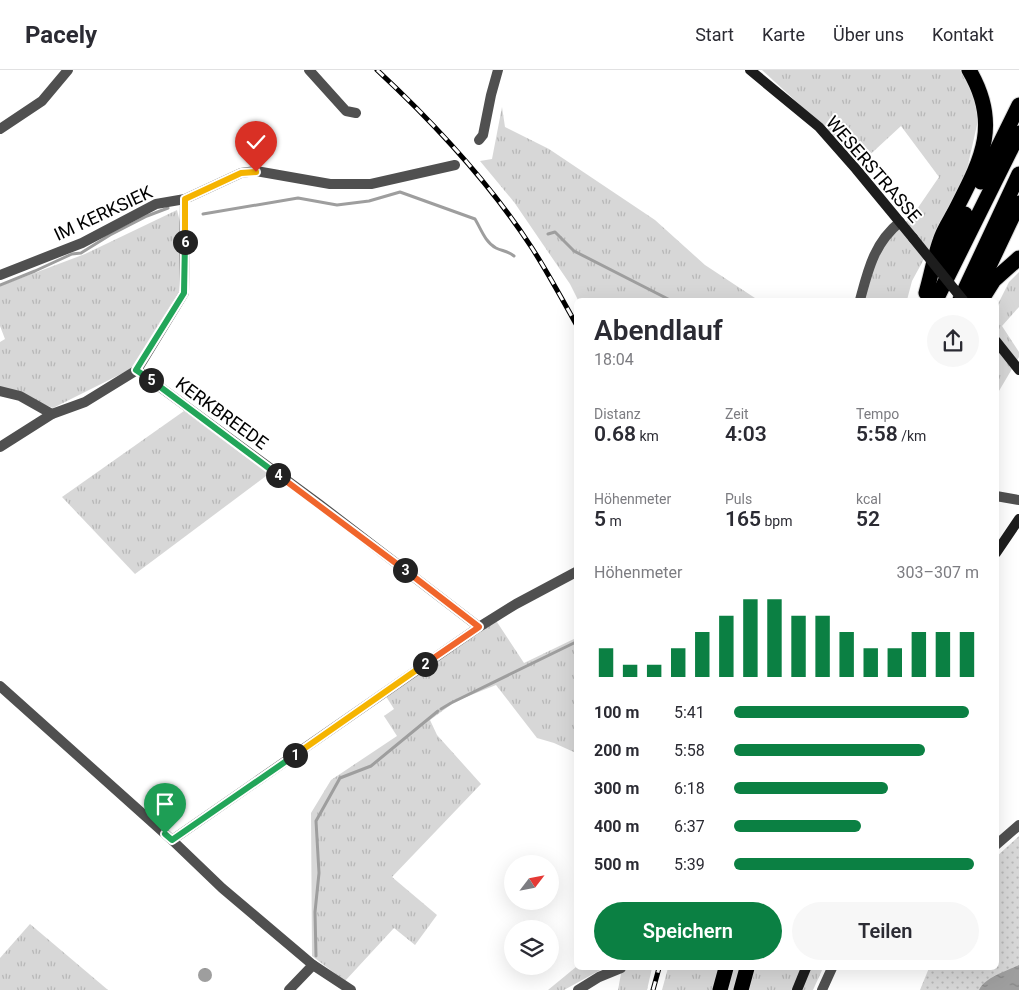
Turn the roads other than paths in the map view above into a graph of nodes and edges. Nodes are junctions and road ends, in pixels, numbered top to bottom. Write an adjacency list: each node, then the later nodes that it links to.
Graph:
1 (68, 70): 8 (street)
2 (309, 70): 7 (street)
3 (498, 70): 10 (street)
4 (750, 70): 15 (street, WESERSTRASSE)
5 (969, 70): 19 (highway)
6 (1019, 105): 19 (highway)
7 (356, 113)
8 (0, 129)
9 (1019, 133): 19 (highway)
10 (479, 140)
11 (455, 166): 13 (street, IM KERKSIEK)
12 (1019, 174): 21 (highway)
13 (185, 199): 17 (street, IM KERKSIEK); 25 (street)
14 (1019, 203): 22 (highway)
15 (900, 222): 18 (street); 20 (street, WESERSTRASSE, bridge)
16 (1019, 258): 23 (highway)
17 (0, 275)
18 (861, 298)
19 (928, 298)
20 (961, 298)
21 (961, 298)
22 (973, 298)
23 (982, 298)
24 (999, 344): 26 (street)
25 (136, 370): 28 (street); 35 (street, KERKBREEDE)
26 (1019, 370)
27 (0, 392): 28 (street)
28 (52, 414): 29 (street)
29 (0, 447)
30 (999, 497): 31 (street)
31 (1019, 500)
32 (1019, 519): 33 (street)
33 (999, 549)
34 (574, 573): 35 (street)
35 (479, 627): 38 (street)
36 (0, 686): 38 (street)
37 (1019, 826): 39 (street)
38 (172, 840): 40 (street)
39 (999, 843)
40 (313, 965): 46 (street); 47 (street)
41 (616, 970): 48 (street)
42 (725, 970): 49 (highway)
43 (746, 970): 50 (highway)
44 (805, 970): 51 (street)
45 (831, 970): 52 (street)
46 (289, 990)
47 (351, 990)
48 (578, 990)
49 (720, 990)
50 (741, 990)
51 (797, 990)
52 (822, 990)

